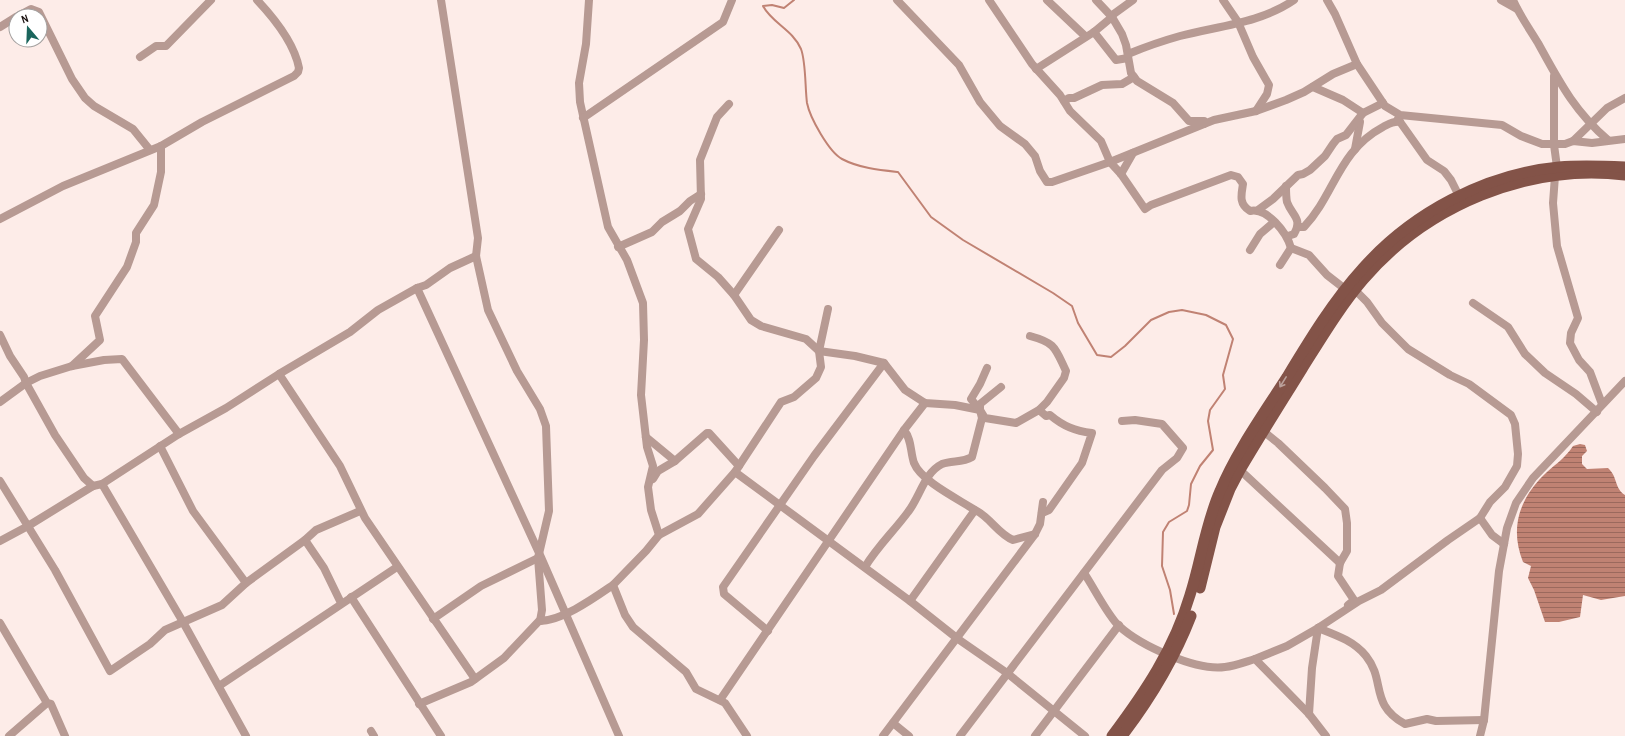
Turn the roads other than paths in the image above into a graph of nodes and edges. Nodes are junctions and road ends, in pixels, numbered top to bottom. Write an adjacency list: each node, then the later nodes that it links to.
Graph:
1 (211, 0): 23 (street)
2 (257, 0): 44 (street)
3 (441, 0): 65 (street)
4 (589, 0): 36 (street)
5 (732, 0): 36 (street)
6 (897, 0): 48 (street)
7 (989, 0): 25 (street)
8 (1047, 0): 21 (street)
9 (1096, 0): 17 (street)
10 (1133, 0): 17 (street)
11 (1223, 0): 18 (street)
12 (1294, 0): 18 (street)
13 (1327, 0): 24 (street)
14 (1501, 0): 16 (street)
15 (1513, 0): 16 (street)
16 (1517, 9): 26 (street)
17 (1111, 17): 20 (street); 22 (street)
18 (1238, 22): 22 (street); 33 (street)
19 (48, 31): 46 (street)
20 (1094, 32): 21 (street); 22 (street)
21 (1085, 36): 25 (street)
22 (1128, 56): 27 (street)
23 (140, 57)
24 (1357, 64): 28 (street); 31 (street)
25 (1036, 69): 30 (street)
26 (1554, 75): 39 (street); 43 (street)
27 (1134, 77): 30 (street); 38 (street)
28 (1313, 87): 33 (street); 35 (street)
29 (1625, 98): 39 (street)
30 (1064, 100): 48 (street)
31 (1383, 103): 34 (street); 35 (street)
32 (730, 104): 54 (street)
33 (1256, 111): 38 (street)
34 (1392, 112): 37 (street); 43 (street)
35 (1362, 115): 45 (street); 53 (street)
36 (583, 118): 62 (street)
37 (1400, 122): 45 (street); 55 (street)
38 (1204, 124): 47 (street)
39 (1590, 124): 41 (street); 42 (street)
40 (1625, 139): 41 (street)
41 (1608, 140): 42 (street)
42 (1573, 142): 43 (street)
43 (1554, 144): 50 (street)
44 (161, 146): 46 (street); 76 (street)
45 (1355, 149): 59 (street)
46 (150, 150): 57 (street)
47 (1133, 153): 48 (street); 51 (street)
48 (1110, 162): 51 (street)
49 (1625, 167): 50 (main road)
50 (1556, 172): 52 (main road); 55 (main road); 68 (main road); 84 (street)
51 (1121, 174): 56 (street)
52 (1625, 175)
53 (1286, 186): 56 (street); 59 (street)
54 (701, 194): 62 (street); 69 (street)
55 (1459, 196): 68 (main road)
56 (1258, 210): 58 (street)
57 (0, 219)
58 (1274, 222): 61 (street); 64 (street)
59 (1298, 227): 61 (street)
60 (780, 230): 69 (street)
61 (1288, 236): 63 (street)
62 (618, 247): 92 (street)
63 (1291, 248): 66 (street); 68 (street)
64 (1250, 250)
65 (476, 256): 67 (street); 115 (street)
66 (1280, 265)
67 (417, 288): 78 (street); 115 (street)
68 (1350, 290): 90 (main road); 107 (street); 134 (main road, one-way to 134)
69 (734, 295): 74 (street)
70 (1473, 303): 87 (street)
71 (828, 309): 74 (street)
72 (0, 335): 80 (street)
73 (1030, 336): 86 (street)
74 (819, 355): 75 (street); 95 (street)
75 (884, 363): 83 (street); 103 (street)
76 (72, 366): 80 (street); 91 (street)
77 (987, 368): 85 (street)
78 (279, 374): 91 (street); 117 (street)
79 (1625, 381): 84 (street)
80 (26, 383): 82 (street); 100 (street)
81 (1001, 387): 85 (street)
82 (0, 402)
83 (925, 403): 85 (street); 89 (street)
84 (1602, 404): 87 (street)
85 (980, 410): 86 (street); 97 (street)
86 (1038, 410): 106 (street)
87 (1597, 412): 114 (street)
88 (1122, 421): 119 (street)
89 (904, 430): 97 (street); 113 (street)
90 (1263, 432): 96 (main road); 116 (street)
91 (178, 434): 93 (street)
92 (646, 437): 94 (street); 101 (street)
93 (160, 446): 99 (street); 120 (street)
94 (675, 461): 95 (street); 101 (street)
95 (737, 469): 103 (street); 110 (street)
96 (1240, 470): 116 (street); 134 (main road)
97 (927, 479): 104 (street); 118 (street)
98 (0, 481): 108 (street)
99 (102, 484): 100 (street); 128 (street)
100 (93, 486): 108 (street)
101 (648, 487): 110 (street)
102 (1043, 502): 106 (street)
103 (780, 506): 113 (street); 132 (street)
104 (975, 510): 109 (street); 123 (street)
105 (360, 511): 111 (street)
106 (1042, 514): 109 (street)
107 (1480, 518): 114 (street); 131 (street)
108 (28, 526): 112 (street); 128 (street)
109 (1035, 534): 133 (street)
110 (659, 535): 121 (street)
111 (305, 540): 120 (street); 124 (street)
112 (0, 541)
113 (829, 541): 118 (street); 132 (street)
114 (1504, 544): 144 (street)
115 (539, 557): 125 (street); 126 (street); 127 (street)
116 (1340, 563): 131 (street)
117 (397, 567): 122 (street); 126 (street)
118 (865, 567): 123 (street)
119 (1084, 573): 130 (street); 136 (street)
120 (246, 583): 128 (street)
121 (613, 585): 125 (street); 139 (street)
122 (351, 597): 124 (street); 141 (street)
123 (910, 601): 133 (street)
124 (341, 603): 138 (street)
125 (564, 613): 127 (street); 152 (street)
126 (433, 619): 137 (street)
127 (540, 621): 137 (street)
128 (183, 622): 138 (street)
129 (0, 623): 140 (street)
130 (1119, 626): 134 (street); 142 (street)
131 (1318, 628): 135 (street); 143 (street); 144 (street)
132 (768, 630): 139 (street)
133 (958, 639): 136 (street); 145 (street)
134 (1170, 656): 135 (street); 159 (main road); 160 (main road)
135 (1255, 659): 143 (street)
136 (1007, 673): 142 (street); 156 (street)
137 (475, 679): 141 (street)
138 (219, 686): 148 (street)
139 (720, 700): 153 (street)
140 (47, 703): 146 (street); 147 (street)
141 (419, 704): 151 (street)
142 (1054, 711): 157 (street); 158 (street)
143 (1309, 714): 161 (street)
144 (1484, 720): 162 (street)
145 (893, 723): 154 (street); 155 (street)
146 (9, 736)
147 (65, 736)
148 (246, 736)
149 (370, 736): 150 (street)
150 (374, 736)
151 (441, 736)
152 (619, 736)
153 (747, 736)
154 (883, 736)
155 (909, 736)
156 (960, 736)
157 (1035, 736)
158 (1085, 736)
159 (1112, 736)
160 (1122, 736)
161 (1326, 736)
162 (1480, 736)

